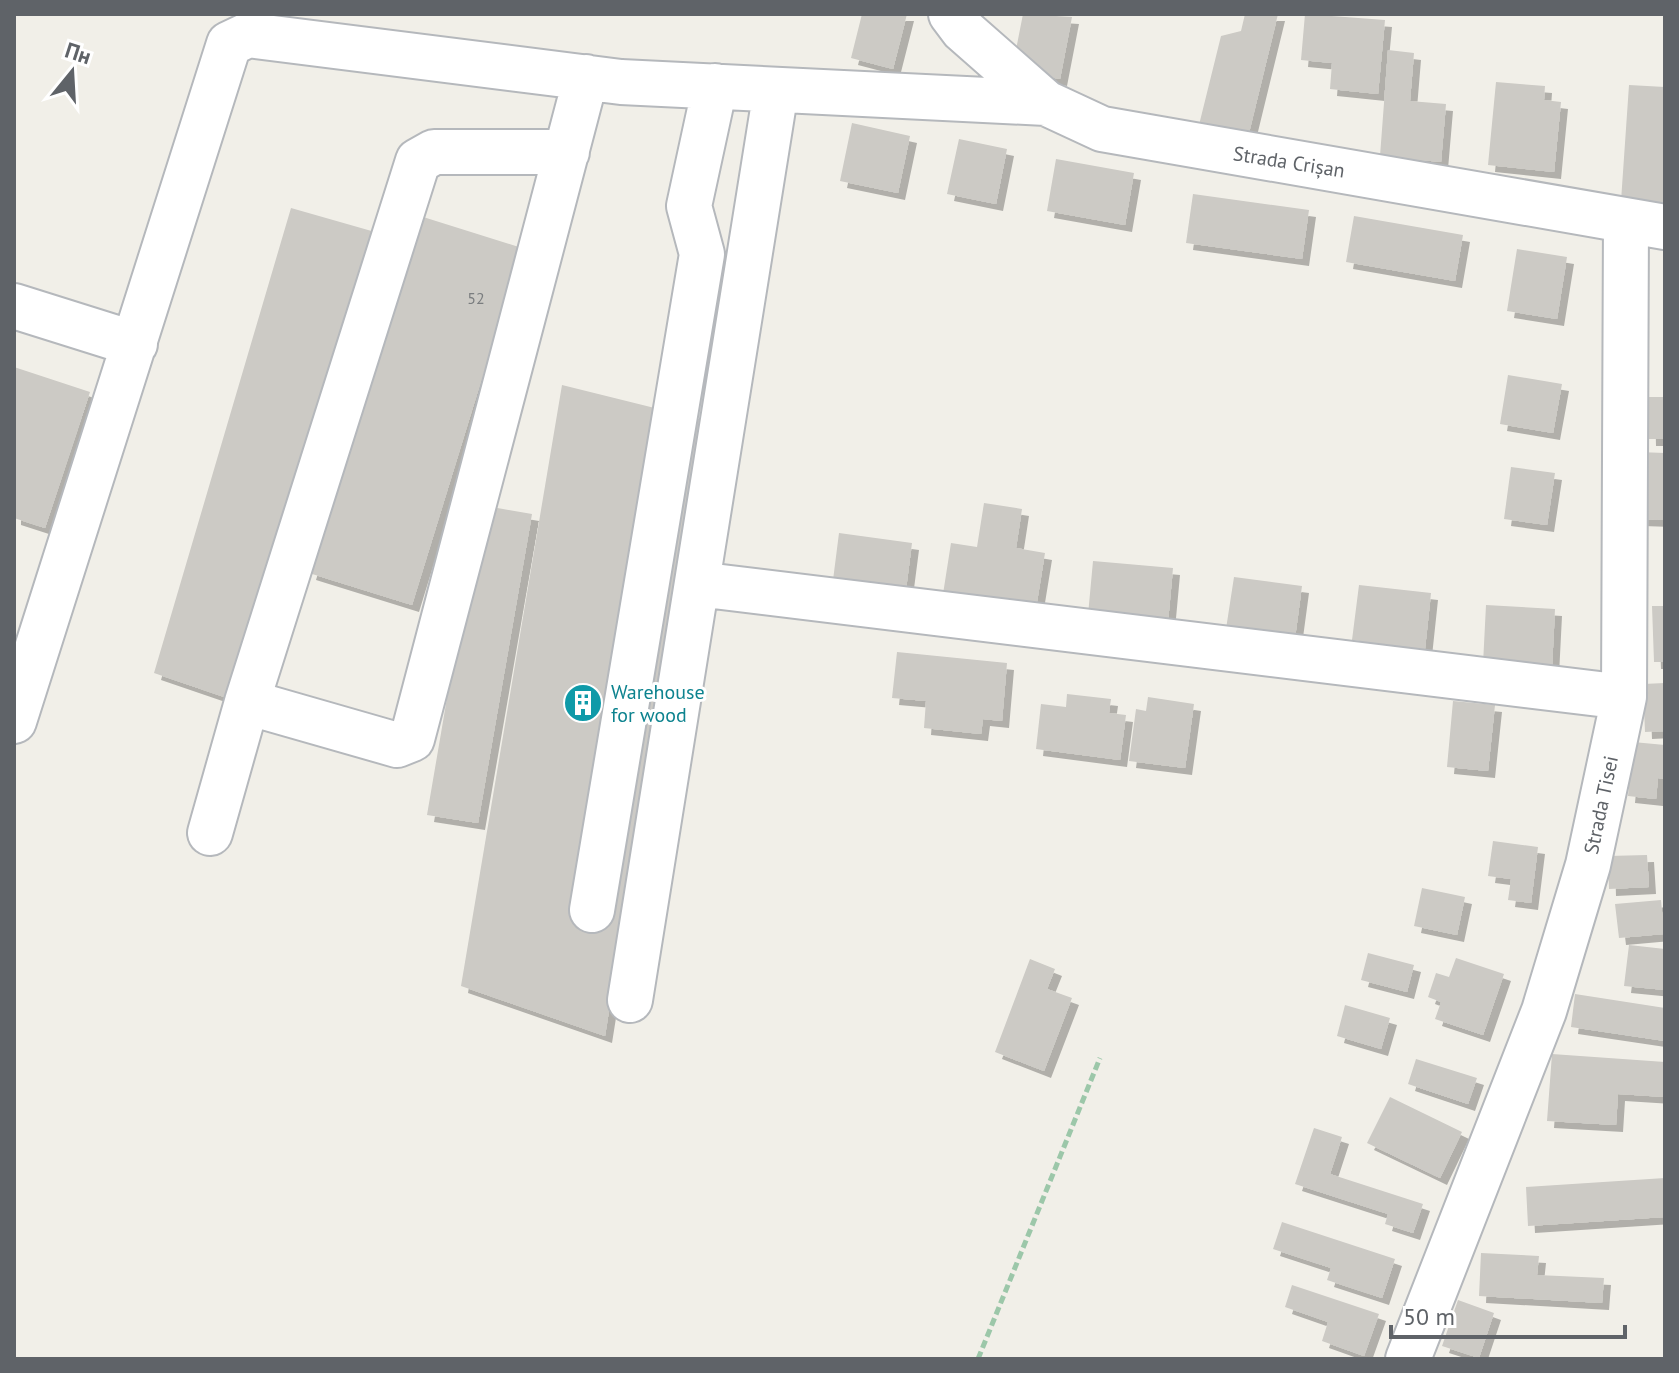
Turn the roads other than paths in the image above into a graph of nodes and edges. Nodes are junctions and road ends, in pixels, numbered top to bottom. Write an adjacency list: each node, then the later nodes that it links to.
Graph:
1 (951, 14): 5 (street, Strada Crișan)
2 (586, 77): 3 (street); 6 (street); 9 (street)
3 (715, 86): 4 (street); 16 (street)
4 (776, 90): 5 (street); 10 (street)
5 (1046, 103): 7 (street, Strada Crișan)
6 (567, 152): 13 (street); 13 (street)
7 (1645, 224): 12 (street, Strada Tisei)
8 (14, 306): 9 (street)
9 (135, 344): 11 (street)
10 (697, 584): 12 (street); 17 (street)
11 (23, 663): 14 (street)
12 (1624, 697): 18 (street, Strada Tisei)
13 (247, 702): 15 (street)
14 (14, 721)
15 (210, 833)
16 (592, 910)
17 (630, 1000)
18 (1408, 1359)

